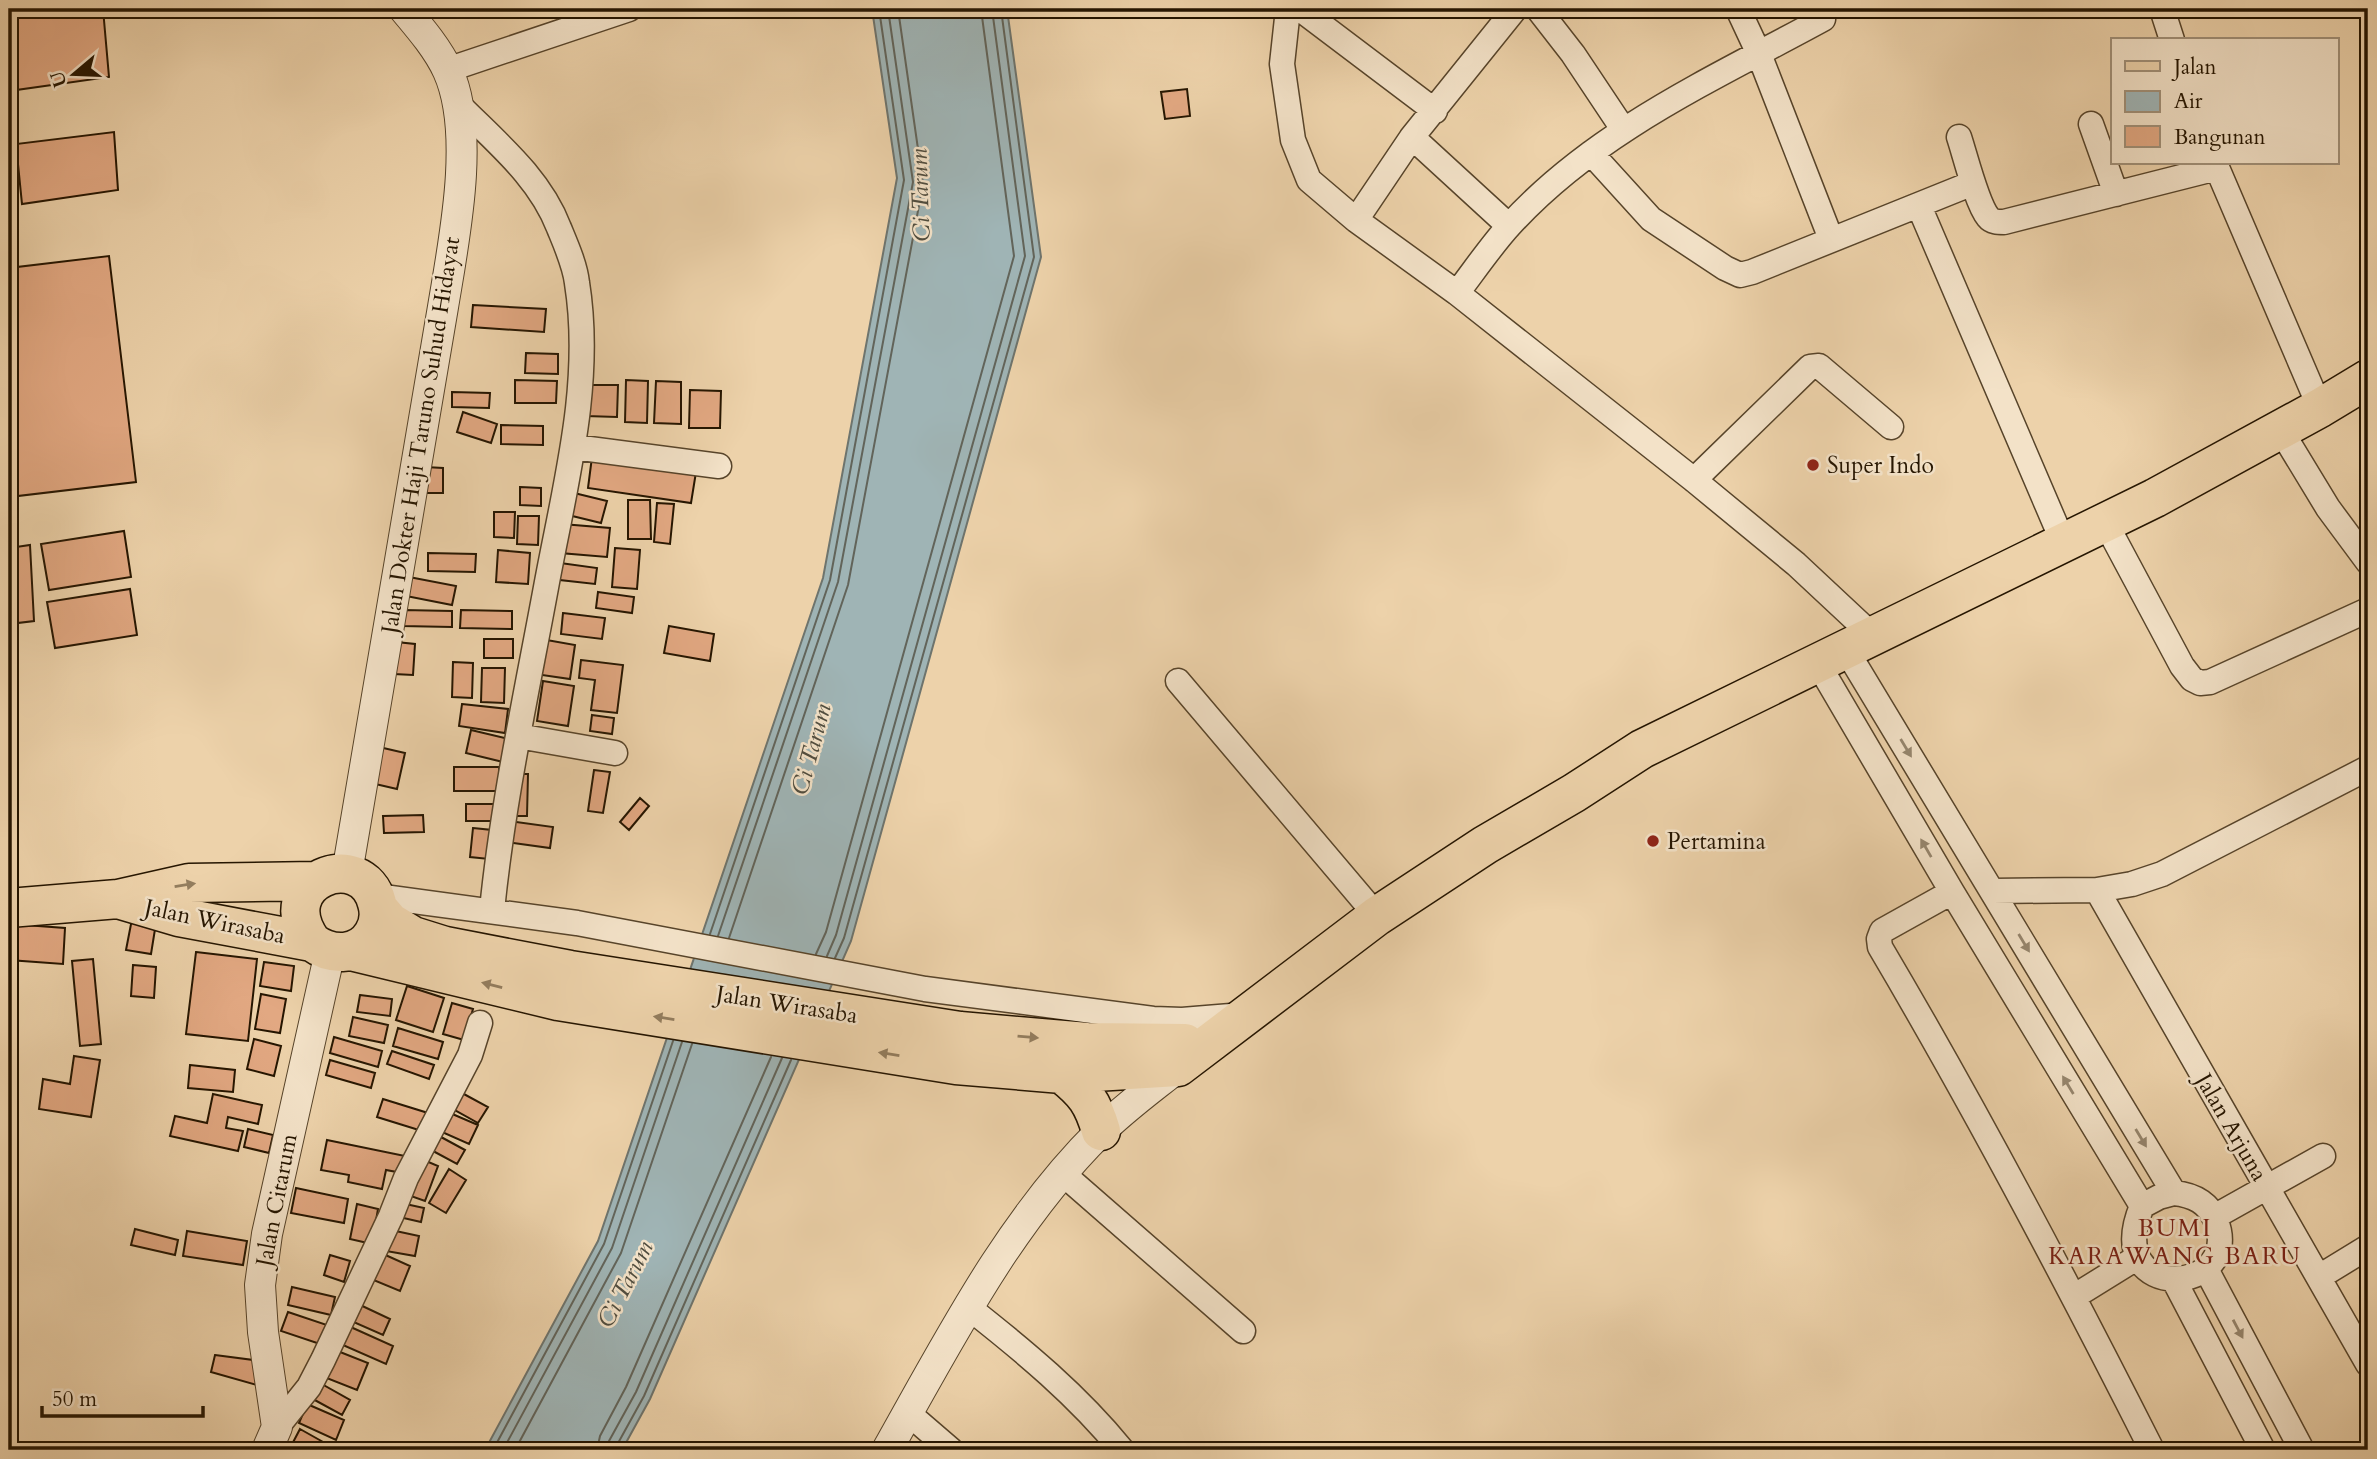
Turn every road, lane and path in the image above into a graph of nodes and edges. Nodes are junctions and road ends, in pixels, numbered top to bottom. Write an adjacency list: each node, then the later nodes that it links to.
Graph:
1 (404, 9): 12 (street, Jalan Dokter Haji Taruno Suhud Hidayat)
2 (629, 9): 12 (street)
3 (1288, 9): 24 (street)
4 (1300, 9): 14 (street)
5 (1515, 9): 14 (street)
6 (1538, 9): 16 (street)
7 (1738, 9): 11 (street)
8 (2162, 9): 10 (street)
9 (1823, 19): 11 (street)
10 (2171, 38)
11 (1759, 54): 16 (street); 26 (street)
12 (447, 70): 13 (street, Jalan Dokter Haji Taruno Suhud Hidayat)
13 (460, 106): 32 (street); 46 (street, Jalan Dokter Haji Taruno Suhud Hidayat)
14 (1435, 111): 17 (street)
15 (2091, 124): 22 (street)
16 (1623, 129): 19 (street)
17 (1412, 137): 24 (street); 25 (street)
18 (1959, 137): 21 (street)
19 (1591, 153): 25 (street); 26 (street)
20 (2216, 166): 22 (street); 29 (street)
21 (1973, 183): 22 (street); 23 (street)
22 (2116, 194)
23 (1919, 206): 26 (street); 36 (street)
24 (1356, 220): 27 (street)
25 (1509, 226): 27 (street)
26 (1831, 239)
27 (1457, 293): 34 (street)
28 (2368, 379): 29 (main road)
29 (2320, 408): 31 (main road)
30 (1891, 427): 34 (street)
31 (2280, 429): 35 (main road); 37 (street)
32 (574, 447): 33 (street); 43 (street)
33 (719, 466)
34 (1694, 480): 39 (street)
35 (2105, 522): 36 (main road); 38 (street)
36 (2063, 542): 39 (main road)
37 (2368, 562)
38 (2368, 610)
39 (1845, 649): 41 (street); 42 (street); 53 (main road)
40 (1178, 681): 53 (street)
41 (1888, 718): 42 (street); 48 (street, one-way to 48)
42 (1860, 735): 49 (street, one-way to 42)
43 (518, 736): 44 (street); 52 (street)
44 (615, 753)
45 (2368, 768): 47 (street)
46 (354, 890): 50 (main road, Jalan Wirasaba, one-way to 46); 52 (street); 54 (main road); 54 (main road); 55 (main road, Jalan Wirasaba)
47 (2098, 890): 48 (street); 65 (street, Jalan Arjuna)
48 (1993, 891): 66 (street, one-way to 66)
49 (1952, 892): 67 (street, one-way to 49); 74 (street)
50 (118, 899): 51 (main road, Jalan Wirasaba); 54 (main road, Jalan Wirasaba)
51 (9, 908)
52 (492, 911): 56 (street)
53 (1377, 916): 56 (main road)
54 (331, 948): 55 (main road, Jalan Wirasaba, one-way to 54); 79 (street, Jalan Citarum)
55 (564, 986): 59 (main road, Jalan Wirasaba)
56 (1246, 1015): 58 (main road)
57 (480, 1023): 79 (street)
58 (1208, 1043): 59 (main road, Jalan Wirasaba, one-way to 58); 60 (main road)
59 (958, 1048): 61 (main road, Jalan Wirasaba)
60 (1178, 1067): 61 (main road, Jalan Wirasaba); 62 (street)
61 (1062, 1074): 62 (main road)
62 (1101, 1131): 64 (street)
63 (2323, 1156): 65 (street)
64 (1062, 1173): 75 (street); 76 (street)
65 (2268, 1189): 68 (street); 72 (street, Jalan Arjuna)
66 (2174, 1193): 67 (street); 68 (street)
67 (2142, 1206): 70 (street)
68 (2214, 1217): 71 (street)
69 (2368, 1247): 72 (street)
70 (2138, 1257): 73 (street); 74 (street)
71 (2206, 1269): 73 (street); 85 (street, one-way to 85)
72 (2319, 1277): 77 (street, Jalan Arjuna)
73 (2174, 1280): 84 (street)
74 (2074, 1296): 83 (street)
75 (968, 1307): 78 (street); 82 (street)
76 (1242, 1332)
77 (2368, 1361)
78 (908, 1413): 80 (street); 81 (street)
79 (272, 1439)
80 (887, 1450)
81 (951, 1450)
82 (1122, 1450)
83 (2152, 1450)
84 (2263, 1450)
85 (2302, 1450)

